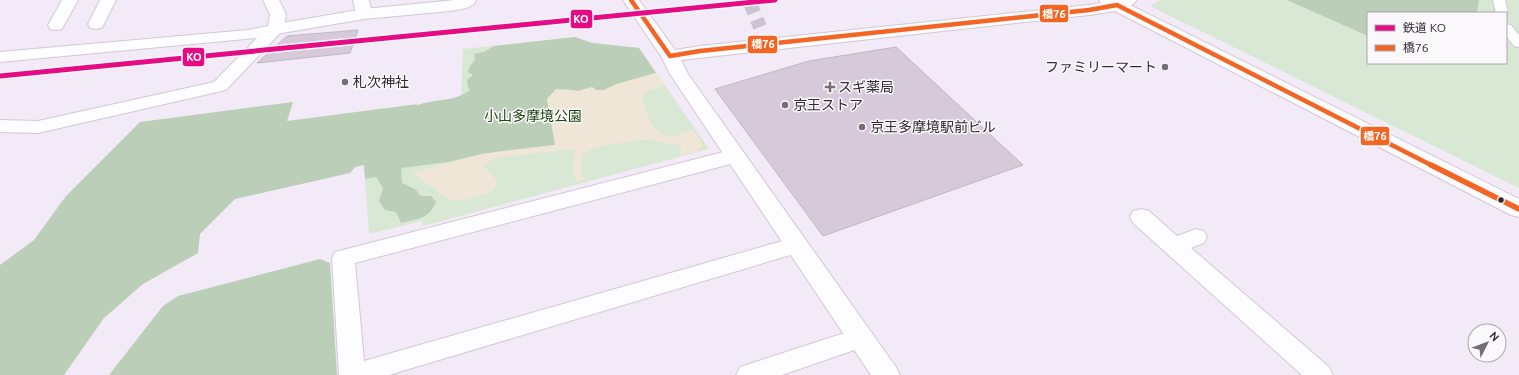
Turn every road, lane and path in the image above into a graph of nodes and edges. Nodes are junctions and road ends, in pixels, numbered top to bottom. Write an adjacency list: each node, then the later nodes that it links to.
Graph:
1 (70, 0): 11 (street)
2 (108, 0): 10 (street)
3 (271, 0): 12 (street)
4 (468, 0): 8 (street)
5 (631, 0): 15 (street)
6 (1499, 0): 9 (street)
7 (1118, 2): 15 (street); 19 (street)
8 (362, 7): 12 (street)
9 (1502, 12)
10 (96, 24)
11 (56, 25)
12 (276, 29): 16 (street); 17 (street)
13 (1507, 29): 14 (street)
14 (1519, 43)
15 (670, 56): 18 (street)
16 (0, 57)
17 (0, 126)
18 (735, 156): 22 (street); 25 (street)
19 (1519, 209)
20 (1141, 217): 23 (street)
21 (1196, 237): 23 (street)
22 (796, 245): 24 (street); 25 (street)
23 (1174, 246): 28 (street)
24 (860, 338): 26 (street); 27 (street)
25 (352, 375)
26 (749, 375)
27 (886, 375)
28 (1320, 375)

